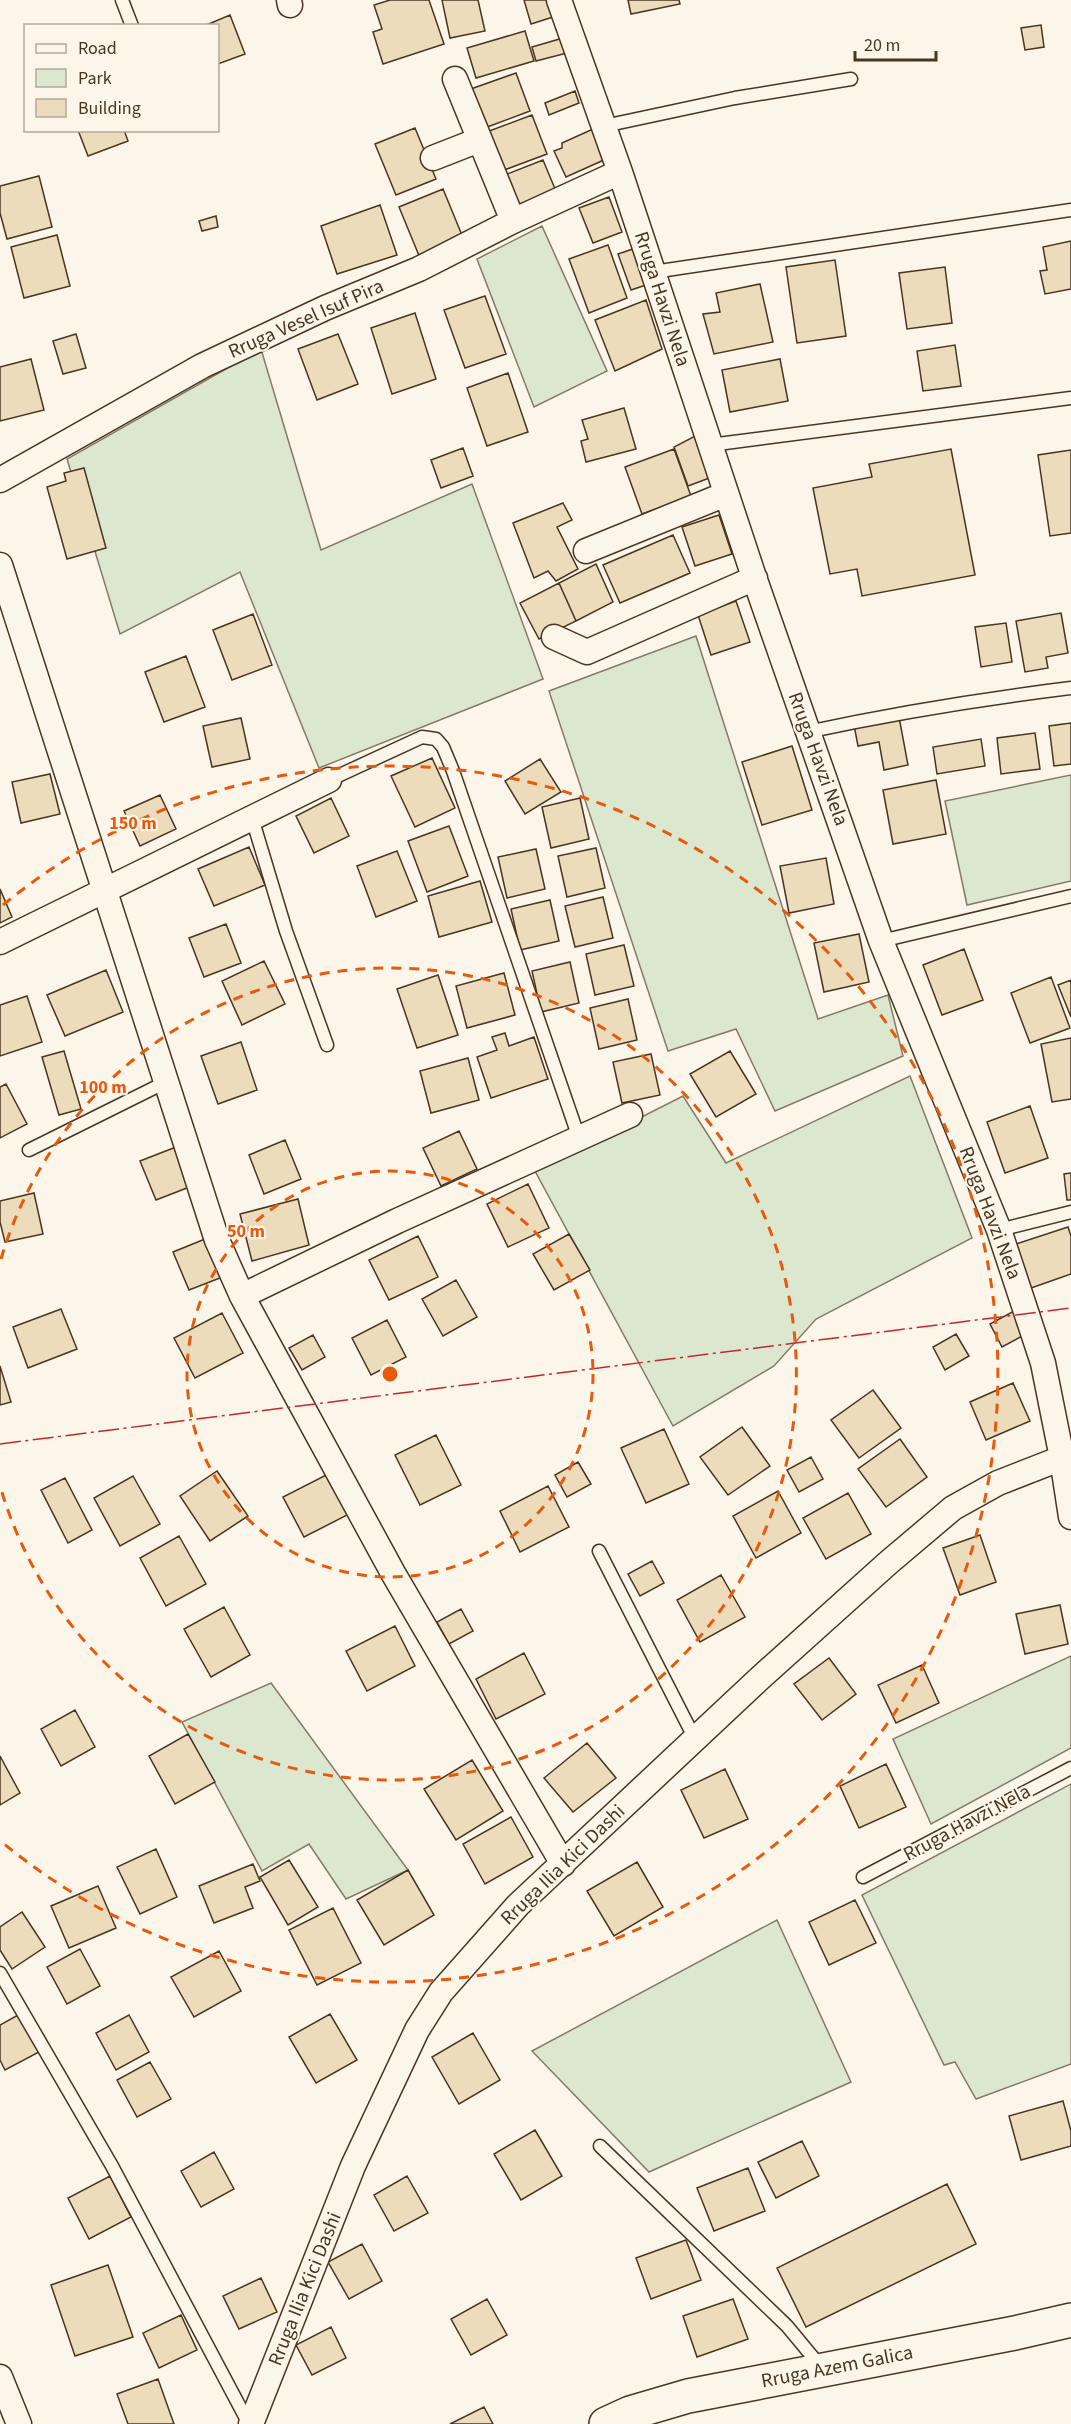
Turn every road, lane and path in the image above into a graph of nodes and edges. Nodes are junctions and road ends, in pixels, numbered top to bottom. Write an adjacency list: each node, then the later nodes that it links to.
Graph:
1 (122, 0): 3 (lane)
2 (559, 0): 6 (street, Rruga Havzi Nela)
3 (131, 24)
4 (455, 79): 7 (street)
5 (851, 79): 6 (lane)
6 (604, 126): 9 (street, Rruga Havzi Nela)
7 (479, 140): 8 (street); 11 (street)
8 (433, 158)
9 (620, 172): 11 (street, Rruga Vesel Isuf Pira); 12 (street, Rruga Havzi Nela)
10 (1071, 210): 12 (lane)
11 (513, 221): 15 (street, Rruga Vesel Isuf Pira)
12 (653, 272): 14 (street, Rruga Havzi Nela)
13 (1071, 398): 14 (lane)
14 (710, 446): 16 (street, Rruga Havzi Nela)
15 (0, 480)
16 (726, 494): 17 (street); 19 (street, Rruga Havzi Nela)
17 (586, 551)
18 (0, 564): 25 (street)
19 (754, 578): 20 (street); 22 (street, Rruga Havzi Nela)
20 (554, 637)
21 (1071, 688): 22 (lane)
22 (807, 732): 27 (street, Rruga Havzi Nela)
23 (329, 780): 24 (street); 32 (lane)
24 (252, 818): 25 (street); 29 (lane)
25 (104, 889): 28 (street); 30 (street)
26 (1071, 896): 27 (lane)
27 (881, 941): 35 (street, Rruga Havzi Nela)
28 (0, 942)
29 (327, 1045)
30 (166, 1082): 33 (lane); 36 (street)
31 (630, 1115): 32 (street)
32 (579, 1138): 36 (street)
33 (29, 1150)
34 (1071, 1212): 35 (lane)
35 (999, 1230): 37 (street, Rruga Havzi Nela)
36 (242, 1296): 42 (street)
37 (1062, 1458): 38 (street, Rruga Havzi Nela); 40 (street, Rruga Ilia Kici Dashi)
38 (1071, 1517)
39 (599, 1551): 40 (lane)
40 (695, 1739): 42 (street, Rruga Ilia Kici Dashi)
41 (1071, 1768): 43 (lane, Rruga Havzi Nela)
42 (563, 1864): 50 (street, Rruga Ilia Kici Dashi)
43 (863, 1877)
44 (0, 1973): 50 (lane)
45 (600, 2146): 47 (lane)
46 (1071, 2320): 47 (main road, Rruga Azem Galica)
47 (823, 2369): 51 (main road, Rruga Azem Galica)
48 (0, 2377): 49 (street)
49 (19, 2424)
50 (250, 2424)
51 (606, 2424)

